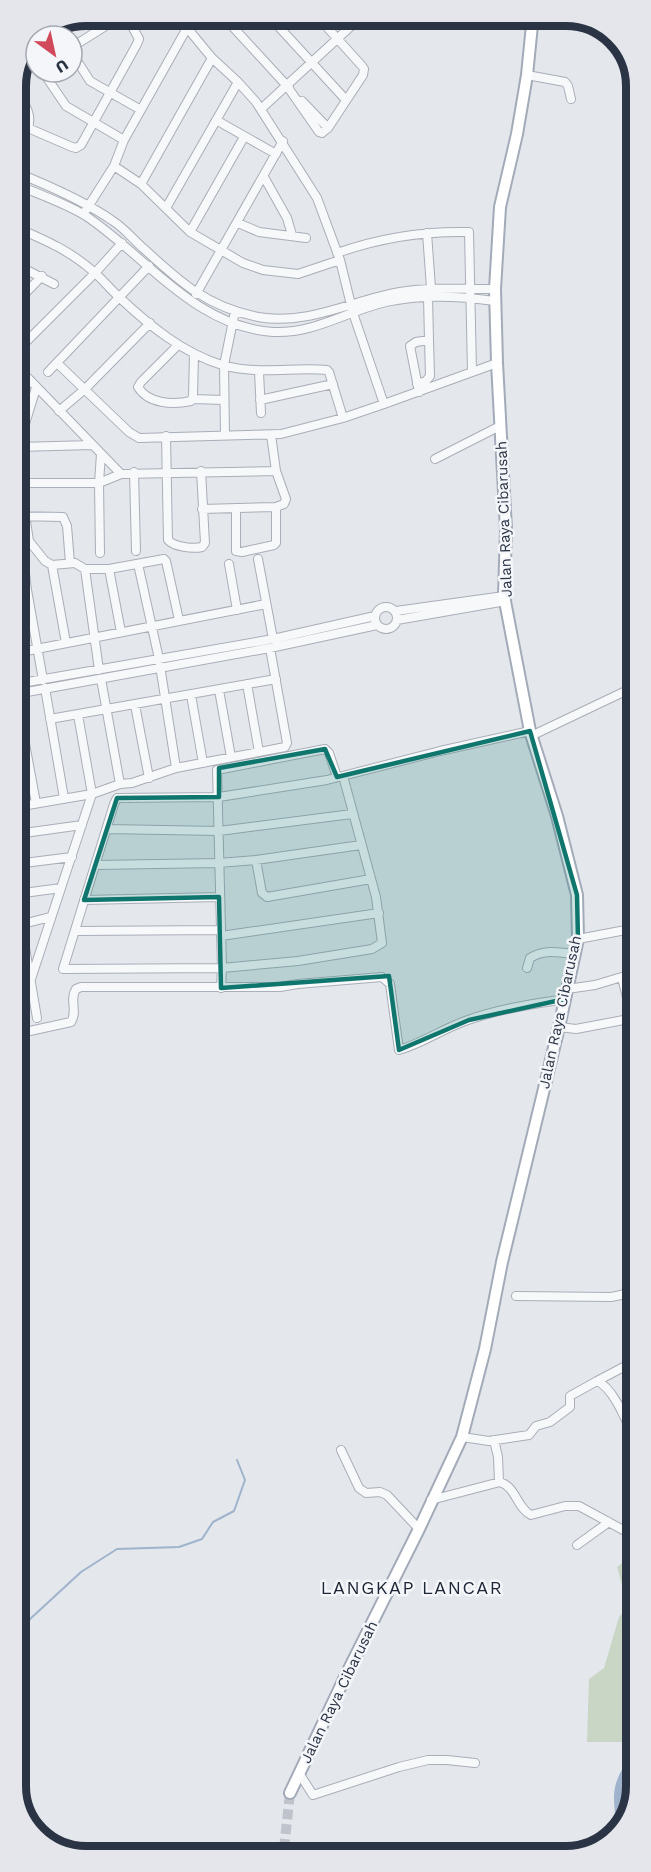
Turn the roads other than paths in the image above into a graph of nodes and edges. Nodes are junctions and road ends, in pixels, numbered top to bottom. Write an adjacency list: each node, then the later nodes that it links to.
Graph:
1 (106, 26): 10 (street)
2 (131, 26): 18 (street)
3 (232, 26): 17 (street)
4 (278, 26): 12 (street)
5 (326, 26): 9 (street)
6 (352, 26): 9 (street)
7 (532, 26): 14 (main road, Jalan Raya Cibarusah)
8 (187, 28): 11 (street); 23 (street)
9 (338, 39): 12 (street); 20 (street)
10 (84, 40)
11 (212, 58): 15 (street); 34 (street)
12 (312, 62): 17 (street); 20 (street)
13 (84, 73): 18 (street)
14 (527, 75): 19 (street); 54 (main road, Jalan Raya Cibarusah)
15 (238, 81): 22 (street); 24 (street)
16 (51, 84): 25 (street)
17 (286, 86): 20 (street); 22 (street)
18 (109, 93): 23 (street); 25 (street)
19 (571, 99)
20 (346, 100)
21 (26, 106): 26 (street)
22 (261, 109): 29 (street)
23 (141, 110): 28 (street)
24 (216, 120): 27 (street); 37 (street)
25 (93, 122): 26 (street); 28 (street)
26 (28, 128)
27 (244, 137): 30 (street); 41 (street)
28 (124, 140): 31 (street)
29 (283, 141): 30 (street); 47 (street)
30 (276, 154): 33 (street)
31 (114, 166): 34 (street); 36 (street)
32 (26, 177): 36 (street)
33 (264, 177): 39 (street); 43 (street)
34 (141, 184): 37 (street)
35 (26, 189): 38 (street)
36 (88, 207): 38 (street); 57 (street)
37 (166, 208): 41 (street)
38 (84, 215): 45 (street)
39 (238, 223): 43 (street); 46 (street)
40 (26, 232): 50 (street)
41 (190, 232): 46 (street)
42 (427, 233): 47 (street); 53 (street); 56 (street)
43 (292, 235): 44 (street)
44 (306, 238)
45 (122, 243): 48 (street); 50 (street)
46 (221, 252): 47 (street); 57 (street)
47 (338, 256): 61 (street)
48 (149, 266): 58 (street); 64 (street)
49 (26, 269): 51 (street)
50 (95, 273): 58 (street); 67 (street)
51 (42, 276): 52 (street); 55 (street)
52 (54, 284)
53 (431, 288): 56 (street); 61 (street)
54 (495, 289): 56 (street); 60 (main road, Jalan Raya Cibarusah)
55 (26, 293)
56 (472, 293): 59 (street); 60 (street); 73 (street)
57 (196, 294): 62 (street)
58 (119, 297): 65 (street); 70 (street)
59 (428, 297): 63 (street); 66 (street)
60 (495, 301): 71 (main road, Jalan Raya Cibarusah)
61 (351, 304): 62 (street); 63 (street)
62 (235, 310): 64 (street)
63 (353, 313): 64 (street); 84 (street)
64 (232, 322): 72 (street)
65 (150, 323): 68 (street); 80 (street)
66 (429, 340): 79 (street); 79 (street)
67 (26, 342)
68 (178, 345): 69 (street); 81 (street)
69 (194, 355): 72 (street); 81 (street)
70 (57, 363): 74 (street); 80 (street)
71 (496, 363): 73 (street); 89 (main road, Jalan Raya Cibarusah)
72 (224, 365): 75 (street); 82 (street)
73 (472, 371): 79 (street)
74 (48, 372)
75 (259, 372): 77 (street); 83 (street)
76 (28, 378): 78 (street)
77 (333, 384): 83 (street); 87 (street)
78 (36, 388): 85 (street); 88 (street)
79 (418, 388): 84 (street)
80 (85, 389): 85 (street); 92 (street)
81 (192, 399): 82 (street)
82 (224, 400): 90 (street)
83 (261, 400): 86 (street)
84 (384, 405): 87 (street)
85 (58, 411): 93 (street)
86 (261, 413)
87 (343, 418): 91 (street)
88 (26, 421)
89 (500, 426): 96 (street); 120 (main road, Jalan Raya Cibarusah)
90 (225, 435): 91 (street); 92 (street)
91 (271, 435): 98 (street)
92 (166, 436): 100 (street)
93 (92, 446): 94 (street); 95 (street)
94 (26, 450)
95 (101, 454): 101 (street); 103 (street)
96 (435, 459)
97 (201, 471): 98 (street); 100 (street); 105 (street)
98 (276, 471): 104 (street)
99 (134, 472): 100 (street); 101 (street); 109 (street)
100 (167, 472): 105 (street)
101 (121, 474): 103 (street)
102 (26, 483): 103 (street)
103 (99, 483): 110 (street)
104 (276, 507): 106 (street); 106 (street)
105 (202, 508): 106 (street)
106 (236, 508)
107 (26, 515): 112 (street)
108 (26, 545): 115 (street)
109 (136, 551)
110 (100, 553)
111 (258, 559): 121 (street)
112 (70, 562): 115 (street); 116 (street)
113 (138, 564): 117 (street); 125 (street); 129 (street)
114 (229, 564): 122 (street)
115 (52, 565): 133 (street)
116 (86, 569): 117 (street); 131 (street)
117 (109, 569): 130 (street)
118 (26, 580): 119 (street)
119 (27, 590): 124 (street)
120 (505, 598): 123 (street); 127 (street); 154 (main road, Jalan Raya Cibarusah)
121 (266, 604): 122 (street); 132 (street)
122 (237, 610): 125 (street)
123 (396, 611): 126 (street); 127 (street)
124 (32, 620): 128 (street); 135 (street)
125 (179, 620): 129 (street)
126 (376, 620): 127 (street); 132 (street); 134 (street)
127 (398, 620)
128 (26, 621)
129 (151, 626): 130 (street); 137 (street)
130 (121, 632): 131 (street)
131 (93, 638): 133 (street); 139 (street)
132 (273, 639): 137 (street)
133 (66, 643): 135 (street)
134 (270, 648): 138 (street); 141 (street)
135 (37, 649): 136 (street); 143 (street)
136 (26, 651)
137 (159, 659): 138 (street); 139 (street)
138 (160, 668): 140 (street); 149 (street)
139 (99, 670): 143 (street)
140 (101, 679): 143 (street); 151 (street)
141 (276, 679): 144 (street); 156 (street)
142 (26, 684): 143 (street)
143 (44, 684): 146 (street); 153 (street)
144 (247, 684): 145 (street); 156 (street)
145 (219, 690): 148 (street); 157 (street)
146 (26, 691)
147 (626, 691): 154 (street)
148 (191, 695): 149 (street); 158 (street)
149 (164, 699): 150 (street); 159 (street)
150 (135, 705): 151 (street); 161 (street)
151 (107, 709): 152 (street); 162 (street)
152 (78, 715): 153 (street); 163 (street)
153 (50, 719): 165 (street)
154 (531, 734): 160 (street); 190 (main road, Jalan Raya Cibarusah)
155 (26, 749): 166 (street)
156 (259, 752): 157 (street)
157 (231, 757): 158 (street)
158 (203, 763): 159 (street)
159 (176, 768): 161 (street)
160 (340, 776): 164 (street); 164 (street); 168 (street)
161 (149, 778): 162 (street)
162 (120, 784): 163 (street)
163 (92, 794): 165 (street); 169 (street)
164 (219, 797): 170 (street); 171 (street)
165 (64, 798): 166 (street)
166 (36, 803): 167 (street)
167 (26, 805)
168 (352, 814): 171 (street); 173 (street)
169 (82, 825): 172 (street); 174 (street)
170 (107, 829): 171 (street); 178 (street)
171 (219, 831): 177 (street)
172 (26, 833)
173 (361, 845): 175 (street); 179 (street)
174 (72, 857): 176 (street); 180 (street)
175 (256, 860): 177 (street); 179 (street)
176 (26, 863)
177 (219, 863): 178 (street); 182 (street)
178 (96, 865): 183 (street)
179 (371, 879): 184 (street)
180 (62, 888): 181 (street); 185 (street)
181 (26, 893)
182 (219, 897): 183 (street); 189 (street)
183 (84, 900): 188 (street)
184 (379, 913): 189 (street); 193 (street)
185 (50, 918): 186 (street); 197 (street)
186 (26, 924)
187 (626, 930): 190 (street)
188 (75, 932): 189 (street); 193 (street)
189 (221, 933): 193 (street)
190 (578, 939): 192 (main road, Jalan Raya Cibarusah)
191 (26, 952): 197 (street)
192 (574, 954): 194 (street); 200 (main road, Jalan Raya Cibarusah)
193 (222, 968): 199 (street)
194 (528, 968)
195 (626, 976): 196 (street)
196 (622, 978): 200 (street); 201 (street)
197 (31, 979): 198 (street); 202 (street)
198 (26, 980)
199 (221, 988): 200 (street); 205 (street)
200 (566, 994): 204 (main road, Jalan Raya Cibarusah)
201 (626, 996)
202 (37, 1018)
203 (626, 1020): 204 (street)
204 (559, 1027): 211 (main road, Jalan Raya Cibarusah)
205 (26, 1032)
206 (626, 1293): 207 (street)
207 (516, 1296)
208 (626, 1366): 209 (street)
209 (597, 1381): 210 (street); 212 (street)
210 (626, 1422)
211 (462, 1437): 212 (street); 215 (main road, Jalan Raya Cibarusah)
212 (494, 1440): 214 (street)
213 (341, 1450): 217 (street)
214 (499, 1482): 215 (street); 216 (street)
215 (431, 1500): 217 (main road, Jalan Raya Cibarusah)
216 (609, 1522): 218 (street); 219 (street)
217 (419, 1529): 221 (main road, Jalan Raya Cibarusah)
218 (626, 1531)
219 (577, 1545)
220 (475, 1763): 221 (street)
221 (299, 1773): 222 (main road, Jalan Raya Cibarusah)
222 (290, 1793)

